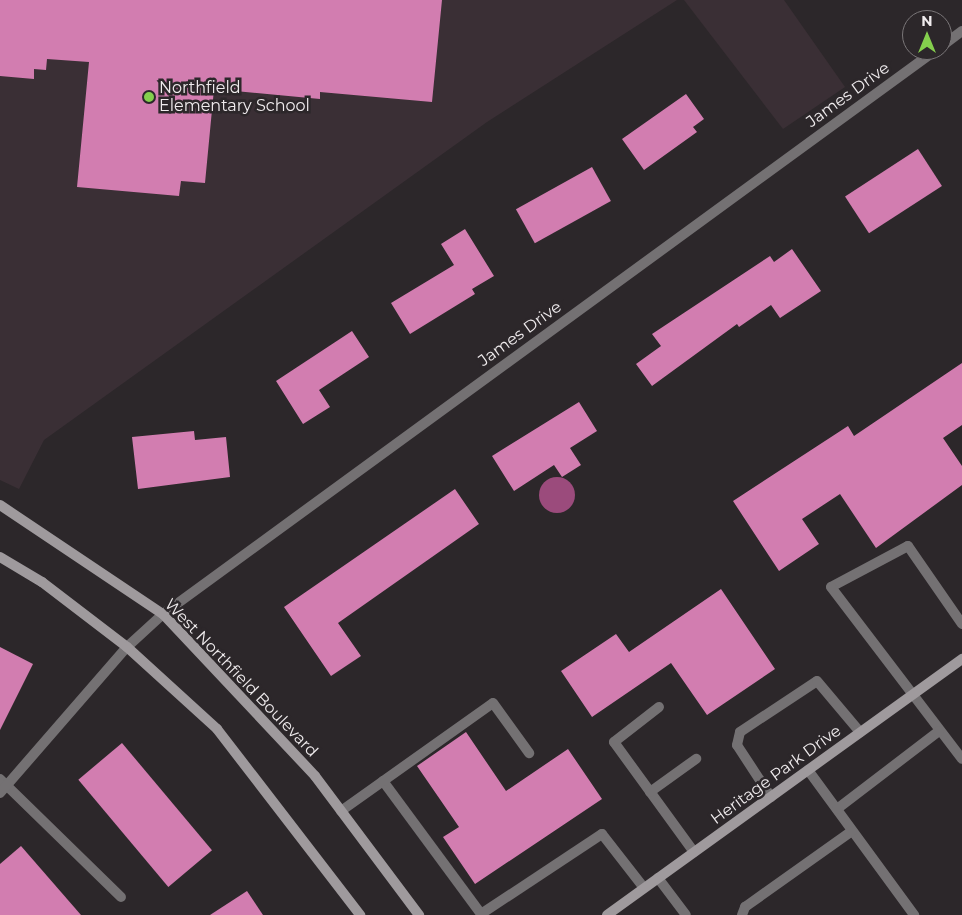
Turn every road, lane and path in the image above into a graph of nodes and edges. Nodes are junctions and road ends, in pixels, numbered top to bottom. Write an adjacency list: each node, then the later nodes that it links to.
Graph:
1 (922, 60): 4 (street, James Drive)
2 (0, 505): 4 (main road, West Northfield Boulevard)
3 (0, 557): 6 (main road)
4 (163, 614): 6 (street, James Drive); 22 (main road, West Northfield Boulevard)
5 (962, 624): 8 (street)
6 (127, 647): 17 (street, James Drive); 28 (main road)
7 (962, 659): 8 (main road, Heritage Park Drive)
8 (911, 696): 10 (street); 11 (main road, Heritage Park Drive)
9 (659, 707): 18 (street)
10 (939, 731): 14 (street); 21 (street)
11 (860, 732): 15 (main road, Heritage Park Drive); 20 (street)
12 (529, 753): 16 (street)
13 (696, 759): 18 (street)
14 (962, 759)
15 (808, 770): 20 (main road, Heritage Park Drive); 21 (street)
16 (383, 781): 22 (street); 26 (street)
17 (4, 782): 19 (street, James Drive); 27 (street)
18 (650, 792): 24 (street)
19 (0, 793)
20 (770, 797): 24 (main road, Heritage Park Drive)
21 (837, 809): 23 (street)
22 (341, 811): 29 (main road, West Northfield Boulevard)
23 (852, 831): 32 (street); 33 (street)
24 (694, 852): 25 (main road, Heritage Park Drive)
25 (658, 878): 26 (main road, Heritage Park Drive); 31 (street)
26 (644, 888): 30 (main road, Heritage Park Drive)
27 (121, 898)
28 (360, 915)
29 (419, 915)
30 (607, 915)
31 (686, 915)
32 (742, 915)
33 (914, 915)

